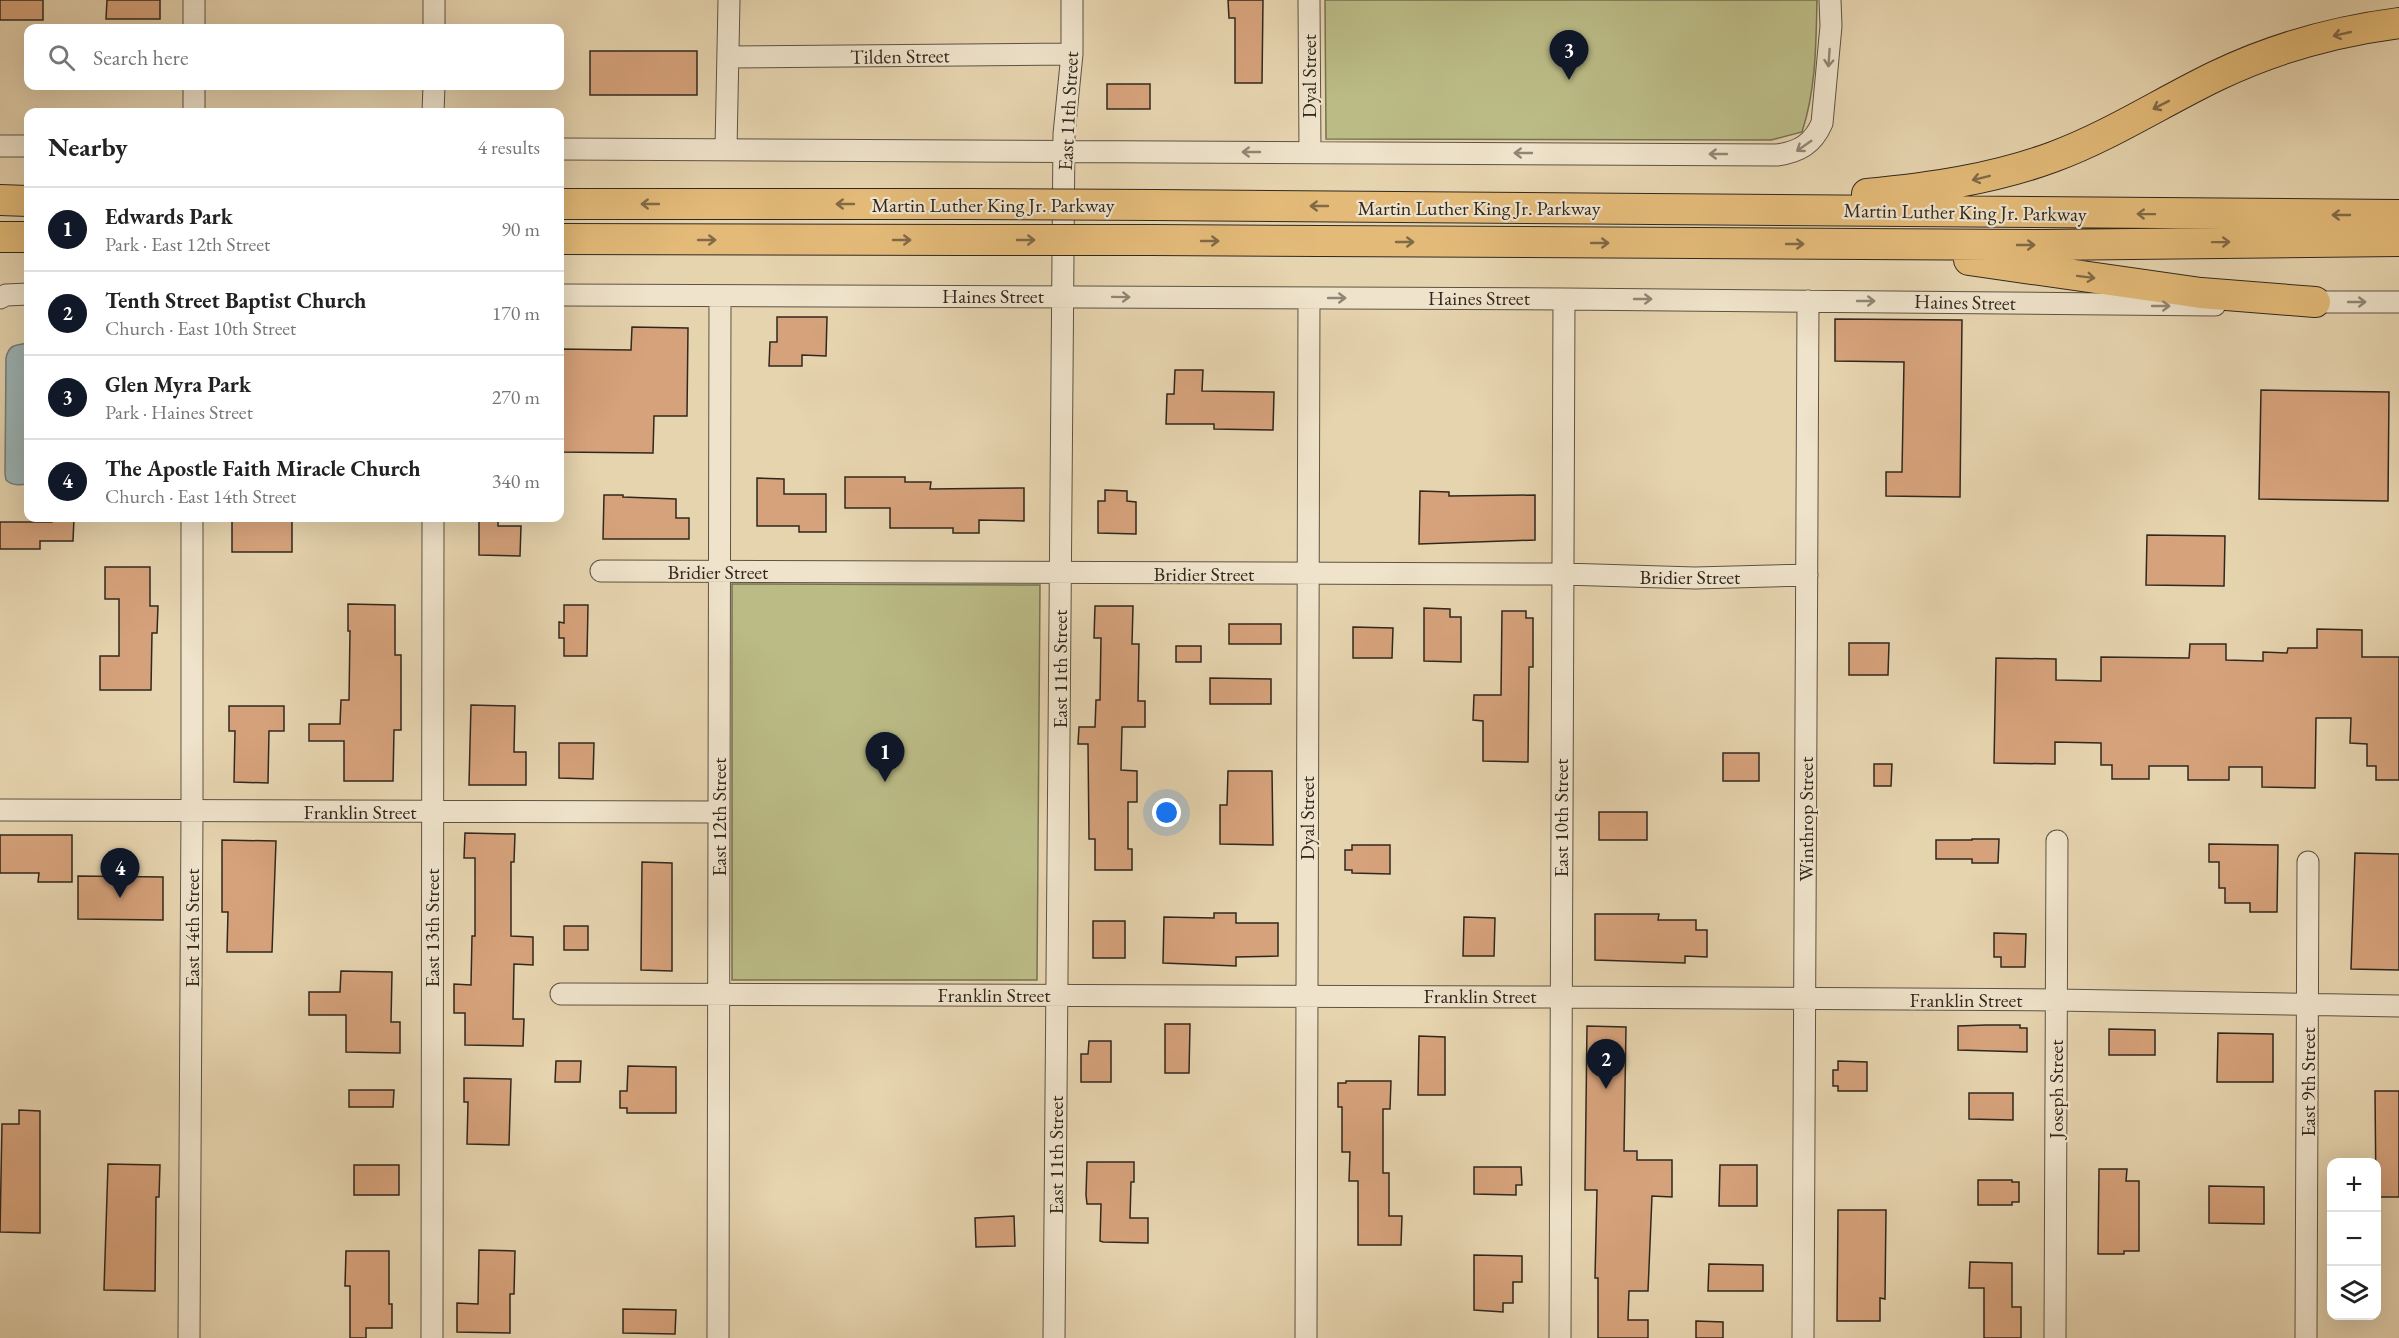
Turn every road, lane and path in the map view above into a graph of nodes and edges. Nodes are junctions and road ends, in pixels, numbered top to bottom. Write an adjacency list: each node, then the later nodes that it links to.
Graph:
1 (194, 0): 8 (street)
2 (434, 0): 9 (street)
3 (729, 0): 11 (street)
4 (1072, 0): 10 (street, East 11th Street)
5 (1309, 0): 21 (street, Dyal Street)
6 (1830, 0): 21 (street, one-way to 21)
7 (2399, 23): 25 (highway, one-way to 25)
8 (194, 24)
9 (434, 24)
10 (1072, 54): 11 (street, Tilden Street); 20 (street, East 11th Street)
11 (728, 57): 19 (street)
12 (194, 90): 14 (street)
13 (434, 90): 15 (street)
14 (194, 108)
15 (433, 108)
16 (0, 146): 17 (street)
17 (24, 146)
18 (564, 149): 19 (street)
19 (726, 149): 20 (street)
20 (1064, 151): 21 (street, one-way to 20); 35 (street, East 11th Street)
21 (1310, 152)
22 (0, 200): 23 (highway)
23 (24, 201)
24 (564, 204): 25 (highway, Martin Luther King Jr. Parkway, one-way to 24, bridge)
25 (1713, 209): 26 (highway, Martin Luther King Jr. Parkway, one-way to 25)
26 (2399, 215)
27 (0, 237): 28 (highway)
28 (24, 237)
29 (564, 239): 31 (highway, Martin Luther King Jr. Parkway, one-way to 31, bridge)
30 (2399, 241): 31 (highway, Martin Luther King Jr. Parkway, one-way to 30)
31 (1862, 245): 40 (highway, one-way to 40)
32 (24, 294): 36 (street)
33 (564, 295): 34 (street, Haines Street)
34 (720, 296): 35 (street, Haines Street); 45 (street, East 12th Street)
35 (1063, 296): 37 (street, Haines Street, one-way to 37); 46 (street, East 11th Street)
36 (0, 298)
37 (1309, 298): 38 (street, Haines Street, one-way to 38); 48 (street, Dyal Street)
38 (1563, 299): 39 (street, Haines Street, one-way to 39); 47 (street, East 10th Street)
39 (1808, 300): 40 (street, Haines Street, one-way to 40); 49 (street, Winthrop Street)
40 (2315, 302): 41 (street, Haines Street, one-way to 41)
41 (2399, 302)
42 (192, 522): 51 (street, East 14th Street)
43 (433, 522): 53 (street, East 13th Street)
44 (601, 571): 45 (street, Bridier Street)
45 (721, 572): 46 (street, Bridier Street); 52 (street, East 12th Street)
46 (1060, 573): 48 (street, Bridier Street); 58 (street, East 11th Street)
47 (1563, 574): 48 (street, Bridier Street); 49 (street, Bridier Street); 60 (street, East 10th Street)
48 (1308, 575): 59 (street, Dyal Street)
49 (1807, 575): 61 (street, Winthrop Street)
50 (0, 810): 51 (street, Franklin Street)
51 (192, 811): 53 (street, Franklin Street); 65 (street, East 14th Street)
52 (719, 812): 53 (street, Franklin Street); 57 (street, East 12th Street)
53 (433, 813): 66 (street, East 13th Street)
54 (2057, 841): 62 (street, Joseph Street)
55 (2308, 862): 63 (street, East 9th Street)
56 (561, 994): 57 (street, Franklin Street)
57 (719, 994): 58 (street, Franklin Street); 67 (street, East 12th Street)
58 (1057, 996): 59 (street, Franklin Street); 68 (street, East 11th Street)
59 (1307, 996): 60 (street, Franklin Street); 69 (street, Dyal Street)
60 (1560, 997): 61 (street, Franklin Street); 70 (street, East 10th Street)
61 (1805, 999): 62 (street, Franklin Street); 71 (street, Winthrop Street)
62 (2056, 1000): 63 (street, Franklin Street); 72 (street, Joseph Street)
63 (2308, 1005): 64 (street, Franklin Street); 73 (street, East 9th Street)
64 (2399, 1006)
65 (189, 1338)
66 (432, 1338)
67 (718, 1338)
68 (1054, 1338)
69 (1306, 1338)
70 (1560, 1338)
71 (1803, 1338)
72 (2055, 1338)
73 (2306, 1338)

